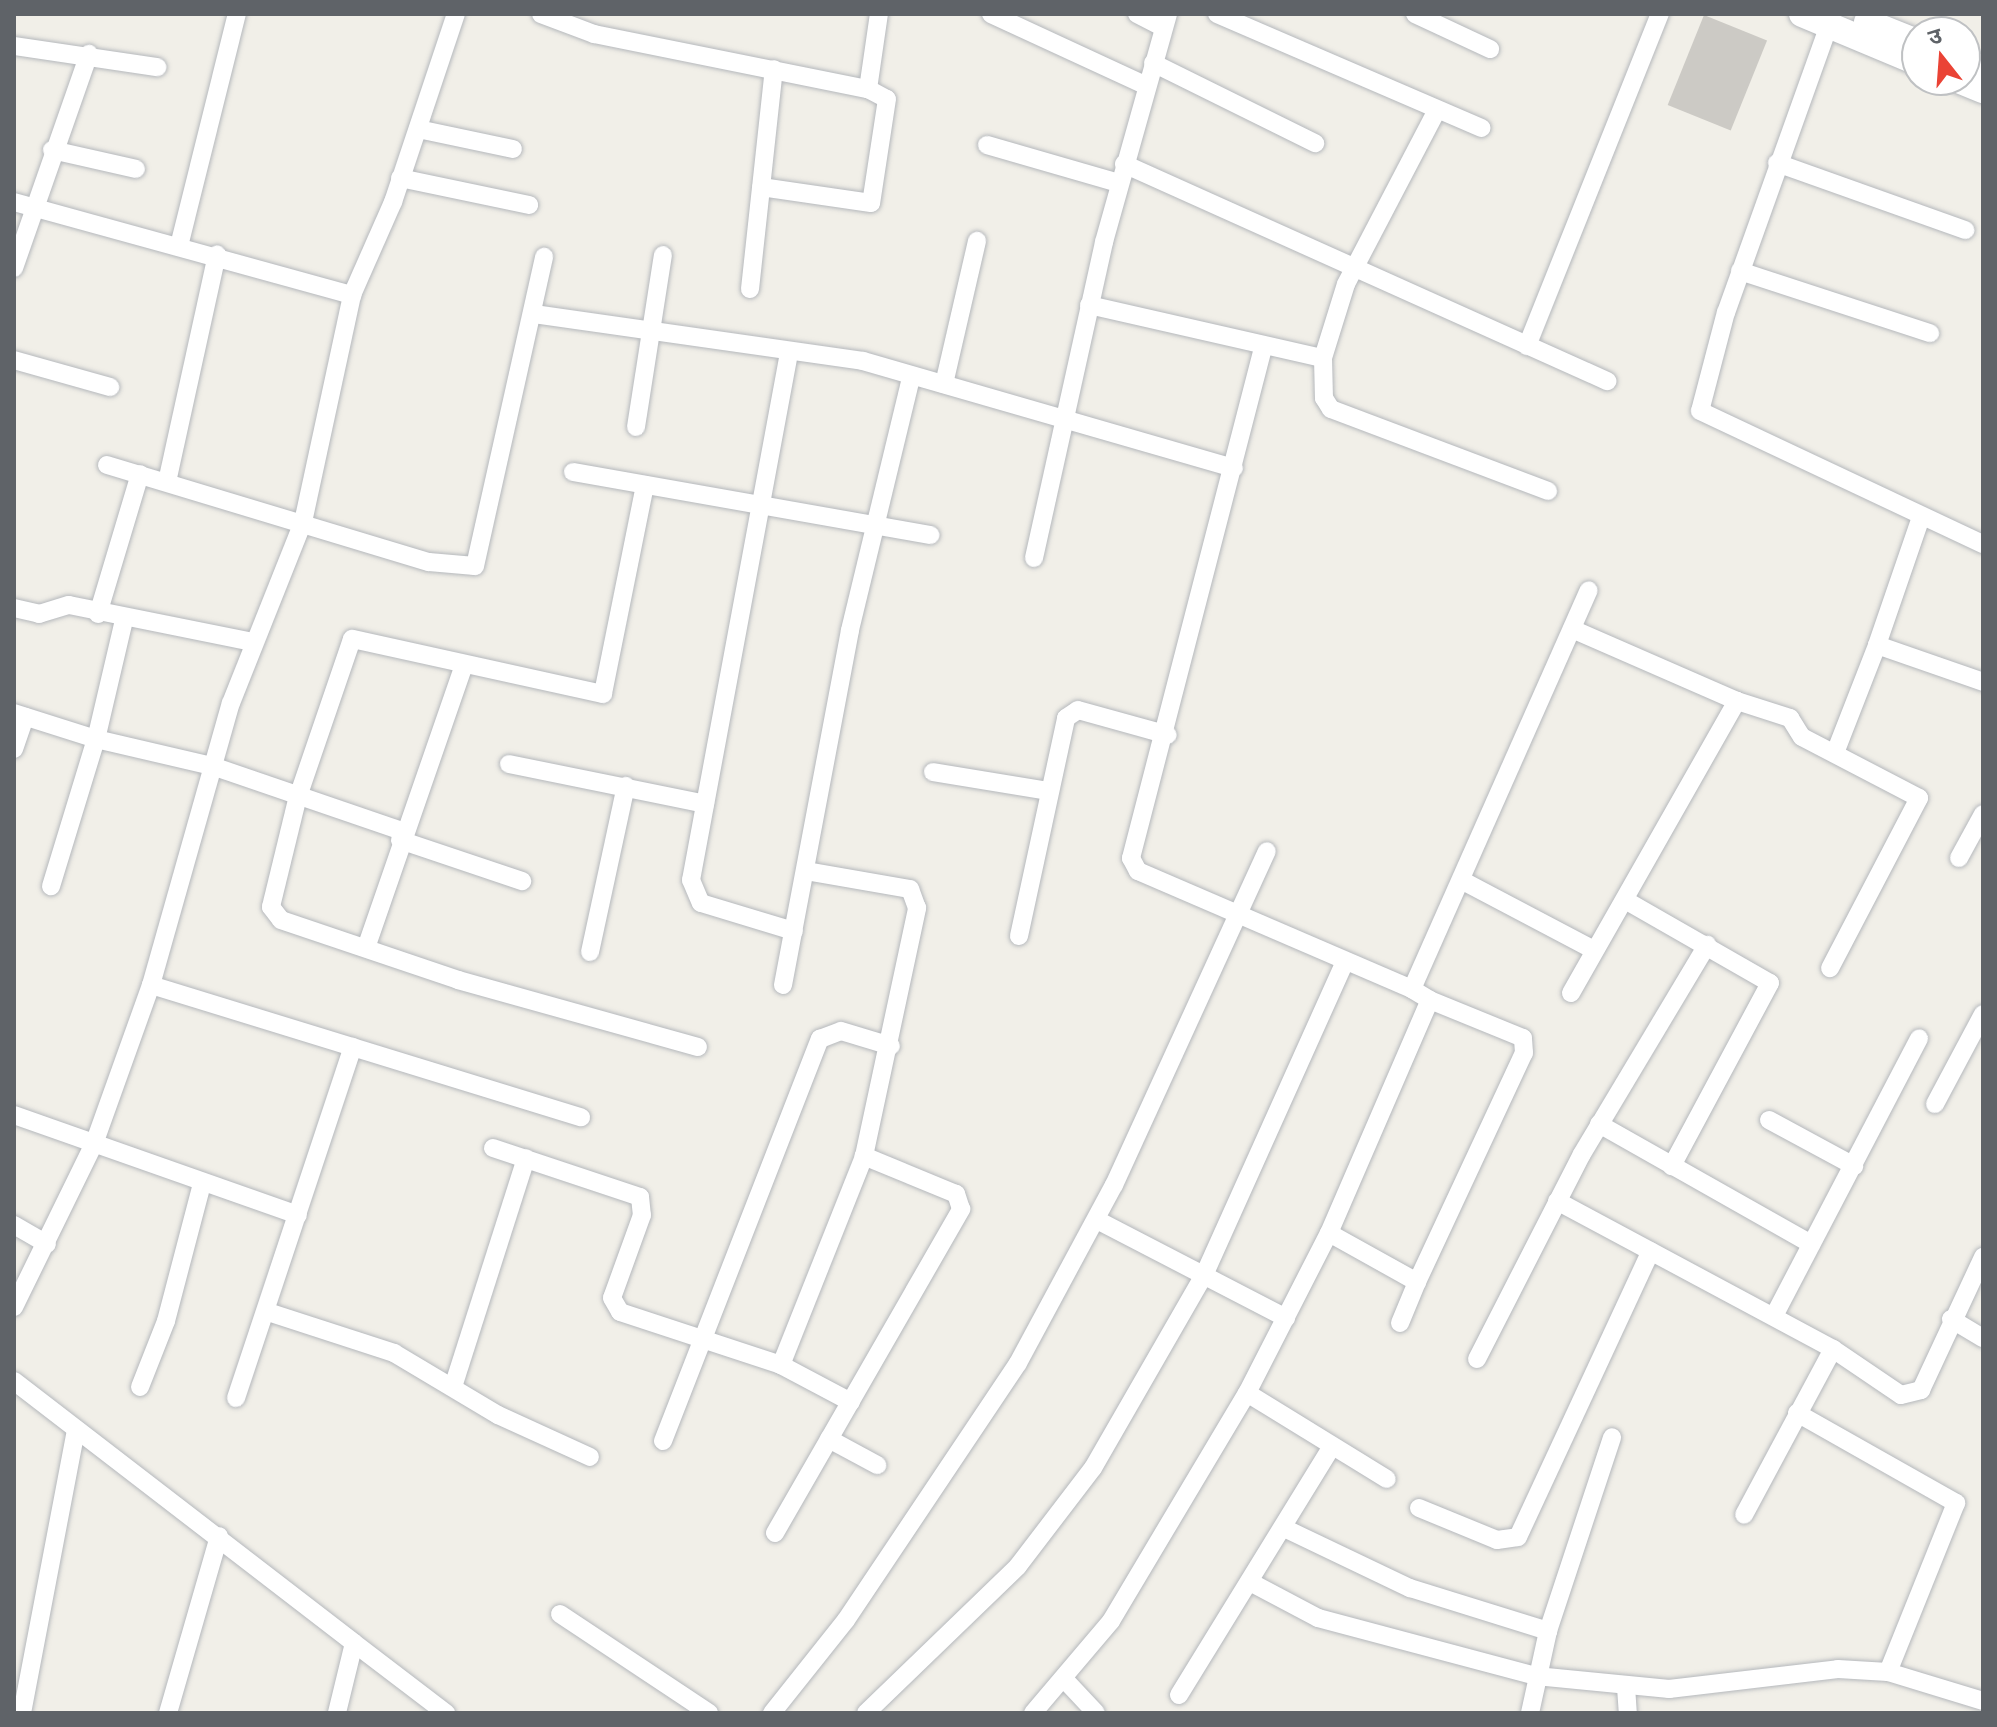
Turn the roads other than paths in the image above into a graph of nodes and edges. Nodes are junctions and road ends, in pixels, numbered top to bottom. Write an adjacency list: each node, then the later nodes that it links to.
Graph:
1 (237, 14): 40 (street)
2 (456, 14): 25 (street)
3 (541, 14): 20 (street)
4 (879, 14): 22 (street)
5 (991, 14): 21 (street)
6 (1137, 14): 11 (street)
7 (1217, 14): 23 (street)
8 (1415, 14): 15 (street)
9 (1660, 14): 53 (street)
10 (1802, 14): 12 (main road)
11 (1166, 20): 18 (street)
12 (1839, 20): 13 (main road); 16 (main road); 30 (street)
13 (1901, 37)
14 (14, 46): 17 (street)
15 (1490, 49)
16 (1901, 53)
17 (89, 54): 19 (street); 29 (street)
18 (1153, 63): 21 (street); 26 (street)
19 (157, 67)
20 (774, 69): 22 (street); 35 (street)
21 (1147, 86): 31 (street)
22 (868, 89): 35 (street)
23 (1437, 110): 24 (street); 44 (street)
24 (1482, 128)
25 (418, 129): 28 (street); 33 (street)
26 (1315, 143)
27 (987, 145): 34 (street)
28 (513, 149)
29 (52, 150): 32 (street); 36 (street)
30 (1777, 163): 38 (street); 46 (street)
31 (1124, 164): 34 (street); 44 (street)
32 (136, 169)
33 (400, 178): 37 (street); 48 (street)
34 (1119, 183): 49 (street)
35 (761, 187): 47 (street)
36 (22, 204): 40 (street); 45 (street)
37 (529, 205)
38 (1965, 230)
39 (977, 241): 60 (street)
40 (180, 242): 41 (street)
41 (217, 254): 48 (street); 68 (street)
42 (663, 255): 52 (street)
43 (544, 257): 50 (street)
44 (1355, 265): 53 (street); 56 (street)
45 (14, 268)
46 (1740, 271): 51 (street); 72 (street)
47 (750, 289)
48 (352, 295): 73 (street)
49 (1089, 305): 54 (street); 62 (street)
50 (534, 314): 52 (street); 73 (street)
51 (1930, 333)
52 (650, 335): 55 (street); 63 (street)
53 (1527, 346): 59 (street)
54 (1263, 348): 56 (street); 65 (street)
55 (789, 353): 58 (street); 71 (street)
56 (1323, 358): 70 (street)
57 (14, 360): 61 (street)
58 (911, 377): 60 (street); 74 (street)
59 (1607, 381)
60 (944, 384): 62 (street)
61 (110, 387)
62 (1062, 417): 65 (street); 77 (street)
63 (636, 427)
64 (107, 465): 67 (street)
65 (1234, 468): 89 (street)
66 (573, 472): 69 (street)
67 (140, 474): 68 (street); 80 (street)
68 (167, 482): 73 (street)
69 (645, 485): 71 (street); 85 (street)
70 (1548, 491)
71 (757, 504): 74 (street); 99 (street)
72 (1920, 520): 76 (street); 84 (street)
73 (303, 522): 83 (street)
74 (875, 523): 75 (street); 104 (street)
75 (930, 535)
76 (1983, 544)
77 (1034, 558)
78 (1589, 590): 82 (street)
79 (14, 608): 80 (street)
80 (98, 614): 81 (street)
81 (124, 620): 83 (street); 90 (street)
82 (1572, 629): 87 (street); 106 (street)
83 (253, 642): 94 (street)
84 (1877, 645): 86 (street); 92 (street)
85 (464, 665): 98 (street); 101 (street)
86 (1983, 682)
87 (1737, 701): 92 (street); 108 (street)
88 (19, 715): 90 (street); 91 (street)
89 (1168, 735): 97 (street); 109 (street)
90 (96, 739): 94 (street); 107 (street)
91 (14, 749)
92 (1835, 753): 117 (street)
93 (509, 764): 96 (street)
94 (212, 766): 98 (street); 118 (street)
95 (933, 772): 97 (street)
96 (626, 786): 99 (street); 115 (street)
97 (1049, 791): 111 (street)
98 (297, 800): 101 (street); 112 (street)
99 (705, 804): 110 (street)
100 (1983, 814): 103 (street)
101 (401, 835): 105 (street); 112 (street)
102 (1267, 851): 109 (street)
103 (1959, 858)
104 (806, 871): 110 (street); 125 (street)
105 (522, 881)
106 (1463, 881): 114 (street); 120 (street)
107 (51, 886)
108 (1625, 900): 113 (street); 114 (street)
109 (1236, 914): 116 (street); 142 (street)
110 (794, 931): 119 (street)
111 (1019, 936)
112 (367, 945): 127 (street)
113 (1707, 945): 132 (street); 137 (street)
114 (1594, 950): 121 (street)
115 (590, 952)
116 (1345, 962): 120 (street); 149 (street)
117 (1830, 968)
118 (151, 985): 126 (street); 133 (street)
119 (783, 985)
120 (1412, 989): 122 (street)
121 (1571, 993)
122 (1430, 1000): 144 (street); 150 (street)
123 (1983, 1014): 128 (street)
124 (1919, 1038): 138 (street)
125 (891, 1046): 135 (street); 158 (street)
126 (353, 1047): 130 (street); 141 (street)
127 (698, 1047)
128 (1935, 1104)
129 (14, 1115): 133 (street)
130 (581, 1117)
131 (1769, 1120): 138 (street)
132 (1599, 1124): 137 (street); 140 (street)
133 (94, 1144): 139 (street); 145 (street)
134 (493, 1148): 136 (street)
135 (864, 1156): 161 (street); 167 (street)
136 (526, 1158): 158 (street); 164 (street)
137 (1672, 1166): 146 (street)
138 (1854, 1166): 146 (street)
139 (202, 1184): 141 (street); 163 (street)
140 (1557, 1201): 147 (street); 160 (street)
141 (298, 1215): 152 (street)
142 (1097, 1220): 149 (street); 197 (street)
143 (14, 1225): 145 (street)
144 (1329, 1233): 150 (street); 154 (street)
145 (47, 1244): 151 (street)
146 (1811, 1244): 153 (street)
147 (1651, 1251): 153 (street); 177 (street)
148 (1983, 1257): 155 (street)
149 (1205, 1273): 154 (street); 198 (street)
150 (1417, 1282): 156 (street)
151 (14, 1307)
152 (268, 1312): 164 (street); 166 (street)
153 (1775, 1314): 159 (street)
154 (1286, 1318): 165 (street)
155 (1951, 1319): 157 (street); 159 (street)
156 (1400, 1323)
157 (1983, 1338)
158 (702, 1340): 161 (street); 172 (street)
159 (1833, 1349): 168 (street)
160 (1477, 1359)
161 (781, 1365): 167 (street)
162 (14, 1381): 169 (street)
163 (140, 1387)
164 (453, 1387): 174 (street)
165 (1247, 1393): 173 (street); 188 (street)
166 (236, 1398)
167 (851, 1402): 171 (street)
168 (1797, 1413): 178 (street); 186 (street)
169 (76, 1431): 181 (street); 193 (street)
170 (1612, 1437): 184 (street)
171 (829, 1439): 175 (street); 180 (street)
172 (663, 1441)
173 (1332, 1446): 176 (street); 179 (street)
174 (590, 1457)
175 (877, 1465)
176 (1387, 1479)
177 (1419, 1508)
178 (1744, 1515)
179 (1284, 1528): 182 (street); 184 (street)
180 (775, 1533)
181 (219, 1536): 185 (street); 194 (street)
182 (1250, 1582): 187 (street); 191 (street)
183 (560, 1614): 196 (street)
184 (1548, 1631): 187 (street)
185 (354, 1643): 192 (street); 195 (street)
186 (1888, 1672): 189 (street); 190 (street)
187 (1536, 1676): 189 (street); 201 (street)
188 (1065, 1680): 199 (street); 200 (street)
189 (1626, 1687): 202 (street)
190 (1981, 1694)
191 (1179, 1695)
192 (441, 1711)
193 (22, 1713)
194 (168, 1713)
195 (337, 1713)
196 (709, 1713)
197 (772, 1713)
198 (866, 1713)
199 (1033, 1713)
200 (1096, 1713)
201 (1530, 1713)
202 (1628, 1713)

